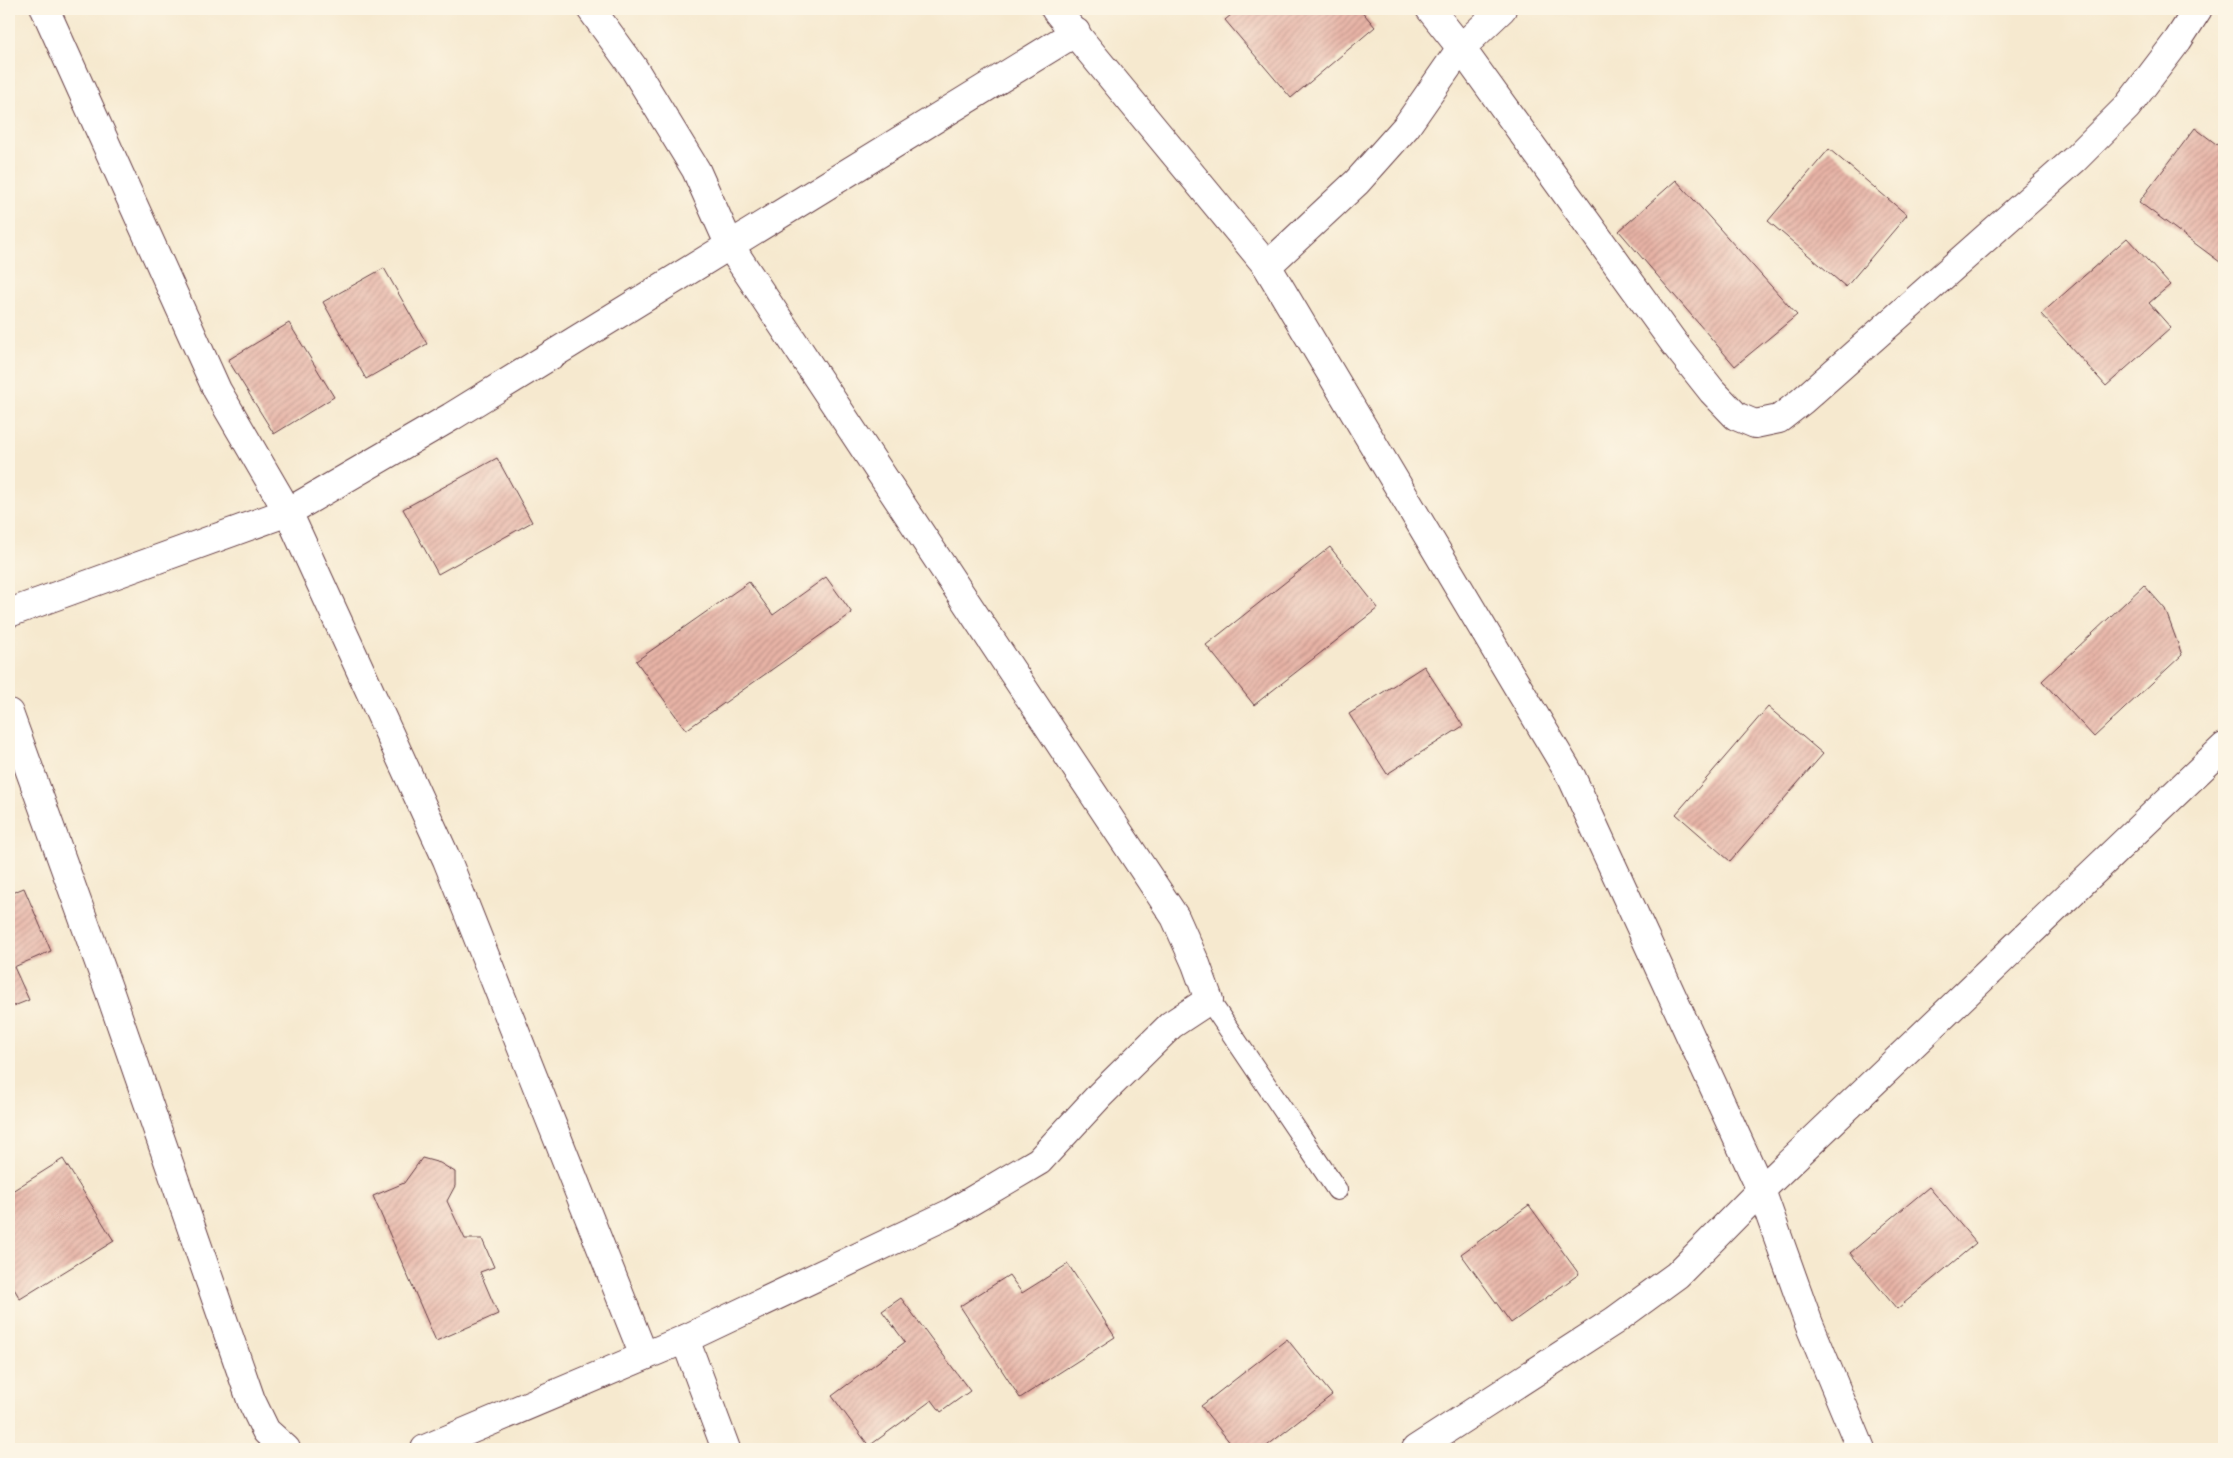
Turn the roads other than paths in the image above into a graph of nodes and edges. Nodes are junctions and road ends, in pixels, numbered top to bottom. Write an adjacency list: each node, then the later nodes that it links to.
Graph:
1 (45, 9): 11 (street)
2 (591, 9): 9 (street)
3 (1055, 9): 7 (street)
4 (1430, 9): 8 (street)
5 (1502, 9): 8 (street)
6 (2198, 9): 8 (street)
7 (1076, 32): 9 (street); 10 (street)
8 (1461, 48): 10 (street)
9 (730, 246): 11 (street); 15 (street)
10 (1267, 266): 17 (street)
11 (288, 512): 12 (street); 19 (street)
12 (9, 614)
13 (9, 713): 20 (street)
14 (2224, 747): 17 (street)
15 (1210, 1000): 16 (lane); 18 (street)
16 (1337, 1190)
17 (1761, 1190): 23 (street); 24 (street)
18 (685, 1339): 19 (street); 22 (street)
19 (644, 1356): 21 (street)
20 (286, 1449)
21 (425, 1449)
22 (726, 1449)
23 (1416, 1449)
24 (1862, 1449)

